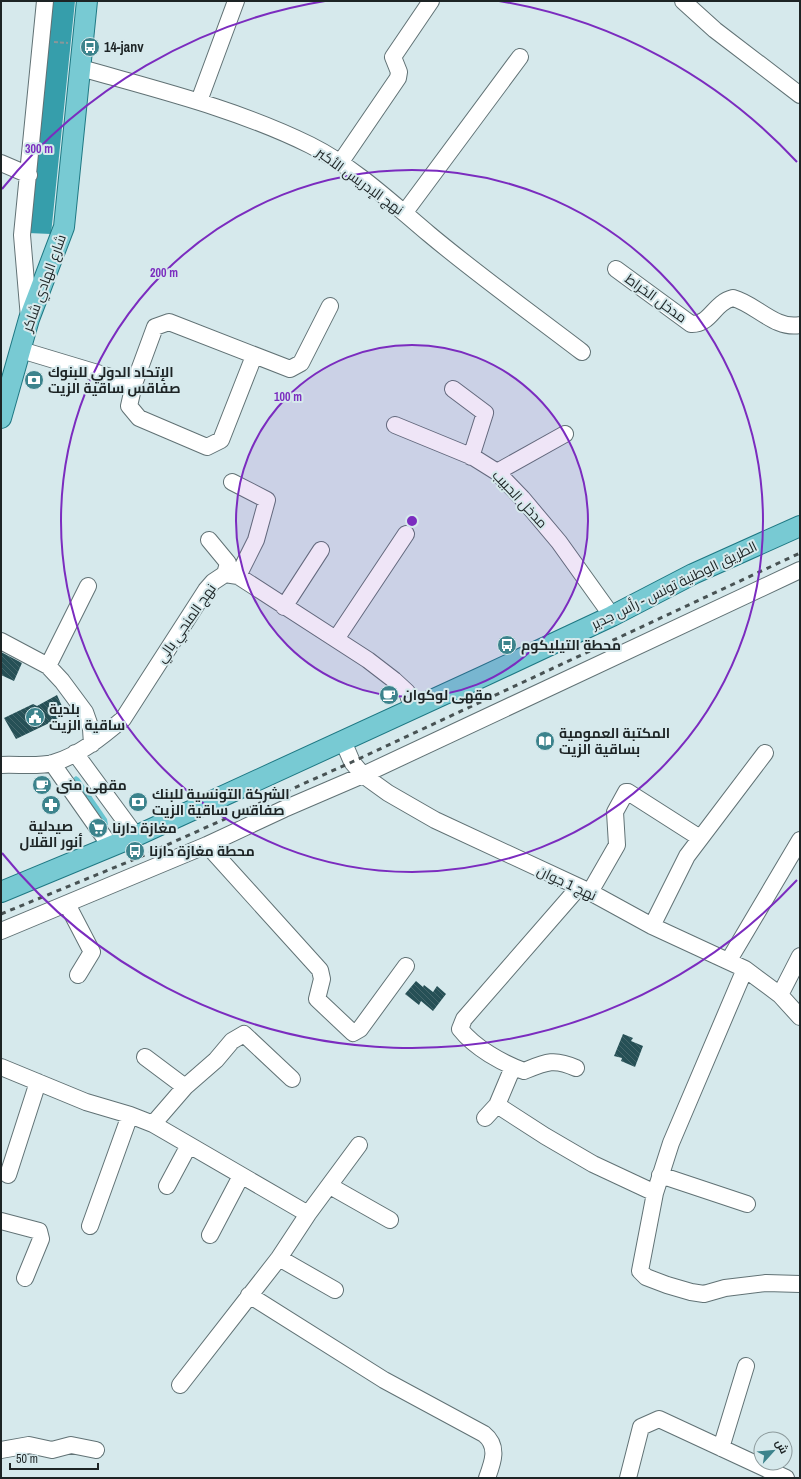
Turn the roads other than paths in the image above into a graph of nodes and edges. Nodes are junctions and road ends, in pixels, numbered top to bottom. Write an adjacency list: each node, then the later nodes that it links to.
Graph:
1 (46, 1): 12 (street)
2 (87, 1): 7 (main road, شارع الهادي شاكر)
3 (236, 1): 9 (street)
4 (431, 1): 11 (street)
5 (683, 1): 8 (street)
6 (520, 56): 13 (street)
7 (81, 68): 9 (street, نهج الإدريس الأكبر); 16 (main road, شارع الهادي شاكر)
8 (800, 95)
9 (199, 101): 11 (street, نهج الإدريس الأكبر)
10 (1, 163): 12 (street)
11 (340, 163): 13 (street, نهج الإدريس الأكبر)
12 (29, 175): 16 (street)
13 (405, 212): 19 (street, نهج الإدريس الأكبر)
14 (616, 269): 17 (street, مدخل الخراط)
15 (330, 306): 20 (street)
16 (29, 319): 18 (main road, شارع الهادي شاكر)
17 (800, 325)
18 (21, 350): 21 (street); 23 (main road, شارع الهادي شاكر)
19 (582, 352)
20 (254, 356): 21 (street); 21 (street)
21 (134, 384)
22 (453, 388): 26 (street)
23 (1, 418)
24 (395, 425): 26 (street, مدخل الحبيب)
25 (565, 434): 27 (street)
26 (471, 457): 27 (street, مدخل الحبيب)
27 (497, 472): 37 (street, مدخل الحبيب)
28 (232, 482): 34 (street)
29 (800, 526): 37 (main road, الطريق الوطنية تونس - رأس جدير)
30 (406, 534): 38 (street)
31 (209, 540): 34 (street)
32 (321, 550): 36 (street)
33 (800, 570): 48 (street)
34 (232, 575): 36 (street); 43 (street, نهج المنجي بالي)
35 (88, 586): 40 (street)
36 (284, 607): 38 (street)
37 (612, 616): 41 (main road, الطريق الوطنية تونس - رأس جدير)
38 (336, 639): 41 (street)
39 (1, 641): 40 (street)
40 (48, 666): 43 (street)
41 (413, 709): 42 (main road, الطريق الوطنية تونس - رأس جدير)
42 (343, 741): 48 (street, نهج 1 جوان); 49 (main road, الطريق الوطنية تونس - رأس جدير)
43 (92, 744): 44 (street, نهج المنجي بالي)
44 (75, 753): 46 (street, نهج المنجي بالي); 49 (street)
45 (765, 753): 50 (street)
46 (52, 763): 47 (street, نهج المنجي بالي); 53 (street)
47 (1, 765)
48 (363, 776): 52 (street); 54 (street, نهج 1 جوان)
49 (136, 836): 53 (main road, الطريق الوطنية تونس - رأس جدير)
50 (700, 838): 54 (street); 57 (street)
51 (800, 840): 60 (street)
52 (207, 845): 56 (street); 61 (street)
53 (111, 846): 55 (main road, الطريق الوطنية تونس - رأس جدير)
54 (584, 890): 57 (street, نهج 1 جوان); 68 (street)
55 (1, 892)
56 (67, 904): 58 (street); 63 (street)
57 (652, 926): 60 (street, نهج 1 جوان)
58 (1, 931)
59 (800, 956): 64 (street)
60 (729, 960): 62 (street, نهج 1 جوان)
61 (406, 966)
62 (745, 969): 64 (street, نهج 1 جوان); 80 (street)
63 (78, 975)
64 (780, 995): 65 (street, نهج 1 جوان)
65 (800, 1017)
66 (145, 1057): 72 (street)
67 (1, 1067): 71 (street)
68 (513, 1067): 69 (street); 73 (street)
69 (576, 1068)
70 (292, 1079): 72 (street)
71 (38, 1082): 74 (street); 79 (street)
72 (185, 1087): 76 (street)
73 (497, 1105): 75 (street); 84 (street)
74 (130, 1115): 76 (street); 89 (street)
75 (486, 1118)
76 (153, 1124): 77 (street)
77 (189, 1145): 81 (street); 82 (street)
78 (359, 1145): 83 (street)
79 (8, 1175)
80 (660, 1175): 84 (street); 85 (street)
81 (241, 1176): 86 (street); 90 (street)
82 (167, 1186)
83 (330, 1186): 86 (street); 87 (street)
84 (655, 1193): 93 (street)
85 (747, 1204)
86 (308, 1214): 91 (street)
87 (390, 1220)
88 (1, 1221): 92 (street)
89 (90, 1226)
90 (210, 1235)
91 (279, 1258): 94 (street); 95 (street)
92 (25, 1278)
93 (800, 1284)
94 (335, 1290)
95 (249, 1295): 97 (street); 101 (street)
96 (746, 1366): 98 (street)
97 (180, 1385)
98 (721, 1448): 102 (street); 103 (street)
99 (1, 1450): 100 (street)
100 (96, 1450)
101 (487, 1478)
102 (628, 1478)
103 (786, 1478)

